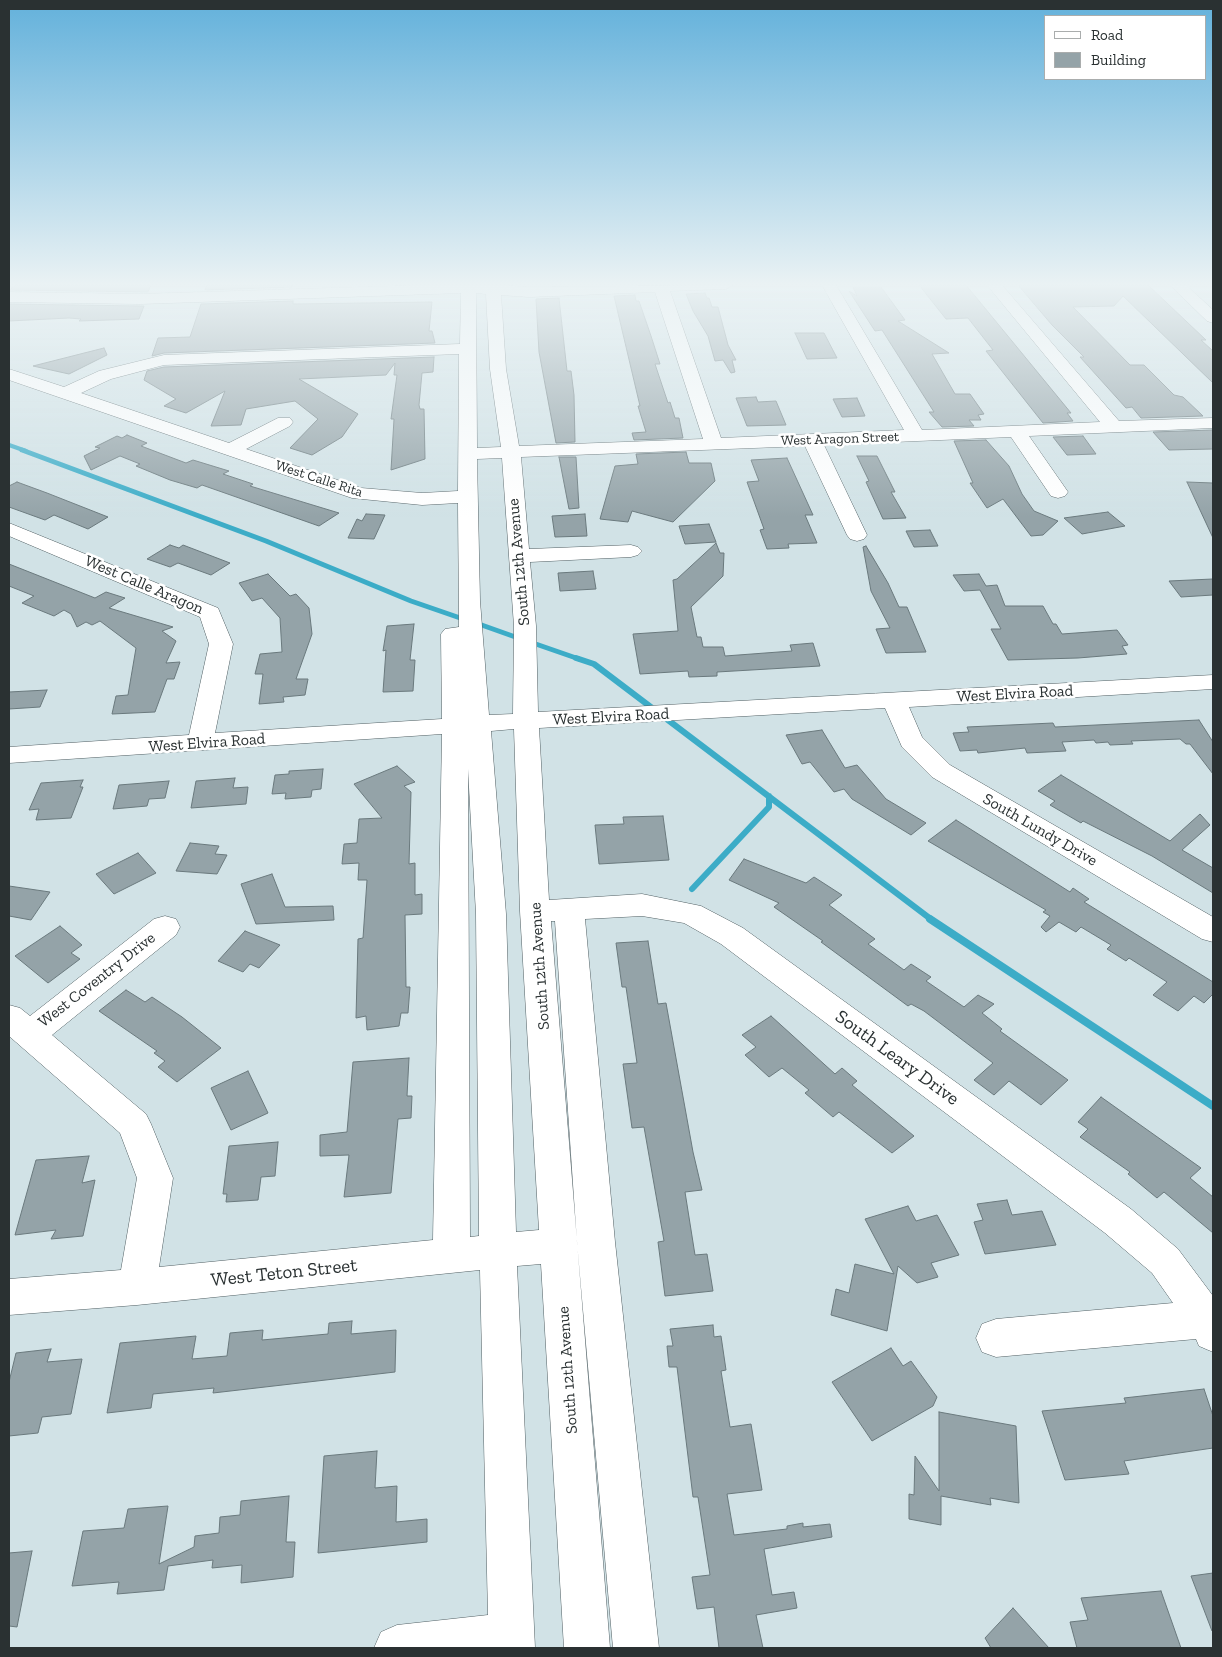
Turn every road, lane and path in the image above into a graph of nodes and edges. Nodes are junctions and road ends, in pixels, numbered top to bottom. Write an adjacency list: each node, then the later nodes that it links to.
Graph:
1 (155, 362): 9 (street)
2 (467, 362): 8 (street)
3 (498, 362): 19 (street, South 12th Avenue)
4 (686, 362): 17 (street)
5 (874, 362): 15 (street)
6 (1059, 362): 13 (street)
7 (9, 374): 9 (street, West Calle Rita)
8 (467, 380): 20 (street); 22 (street)
9 (64, 394): 18 (street, West Calle Rita)
10 (519, 394): 19 (street, South 12th Avenue)
11 (284, 422): 18 (street)
12 (1213, 423): 13 (street, West Aragon Street)
13 (1114, 427): 14 (street, West Aragon Street)
14 (1016, 431): 15 (street, West Aragon Street); 21 (street)
15 (916, 435): 16 (street, West Aragon Street)
16 (812, 440): 17 (street, West Aragon Street); 24 (street)
17 (714, 444): 19 (street, West Aragon Street)
18 (232, 449): 22 (street, West Calle Rita)
19 (517, 452): 20 (street, West Aragon Street); 26 (street, South 12th Avenue)
20 (468, 454): 22 (street)
21 (1058, 492)
22 (459, 497): 30 (street)
23 (9, 529): 31 (street, West Calle Aragon)
24 (857, 535)
25 (631, 551): 26 (street)
26 (520, 556): 29 (street, South 12th Avenue)
27 (1213, 682): 28 (street, West Elvira Road)
28 (894, 702): 29 (street, West Elvira Road); 35 (street, South Lundy Drive)
29 (526, 721): 30 (street, West Elvira Road); 33 (street, South 12th Avenue)
30 (466, 725): 31 (street, West Elvira Road); 38 (street); 39 (street)
31 (200, 743): 32 (street, West Elvira Road)
32 (9, 755)
33 (552, 910): 37 (street, South 12th Avenue); 42 (street, South Leary Drive); 48 (street, South 12th Avenue)
34 (165, 927): 36 (street, West Coventry Drive)
35 (1213, 931)
36 (19, 1026): 40 (street, West Coventry Drive)
37 (559, 1245): 38 (street, West Teton Street); 47 (street, South 12th Avenue)
38 (498, 1252): 39 (street, West Teton Street); 44 (street)
39 (451, 1256): 40 (street, West Teton Street)
40 (137, 1287): 41 (street, West Teton Street)
41 (9, 1297)
42 (1210, 1326): 43 (street, South Leary Drive)
43 (996, 1338)
44 (512, 1642): 45 (street)
45 (447, 1646): 46 (street)
46 (397, 1648)
47 (587, 1648)
48 (636, 1648)

